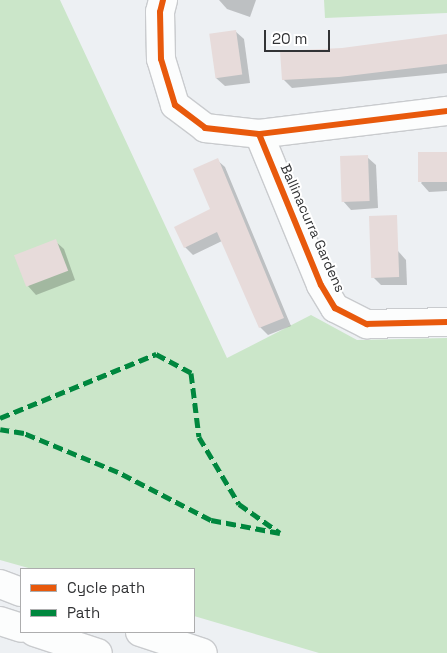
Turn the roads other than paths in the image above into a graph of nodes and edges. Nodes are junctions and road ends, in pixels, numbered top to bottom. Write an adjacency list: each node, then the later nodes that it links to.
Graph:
1 (163, 0): 3 (main road)
2 (447, 111): 3 (main road)
3 (259, 134): 4 (main road, Ballinacurra Gardens)
4 (447, 322)
5 (0, 584): 6 (main road)
6 (20, 592)
7 (0, 621): 8 (main road)
8 (20, 628)
9 (37, 633): 11 (main road)
10 (143, 633): 12 (main road)
11 (98, 653)
12 (203, 653)

